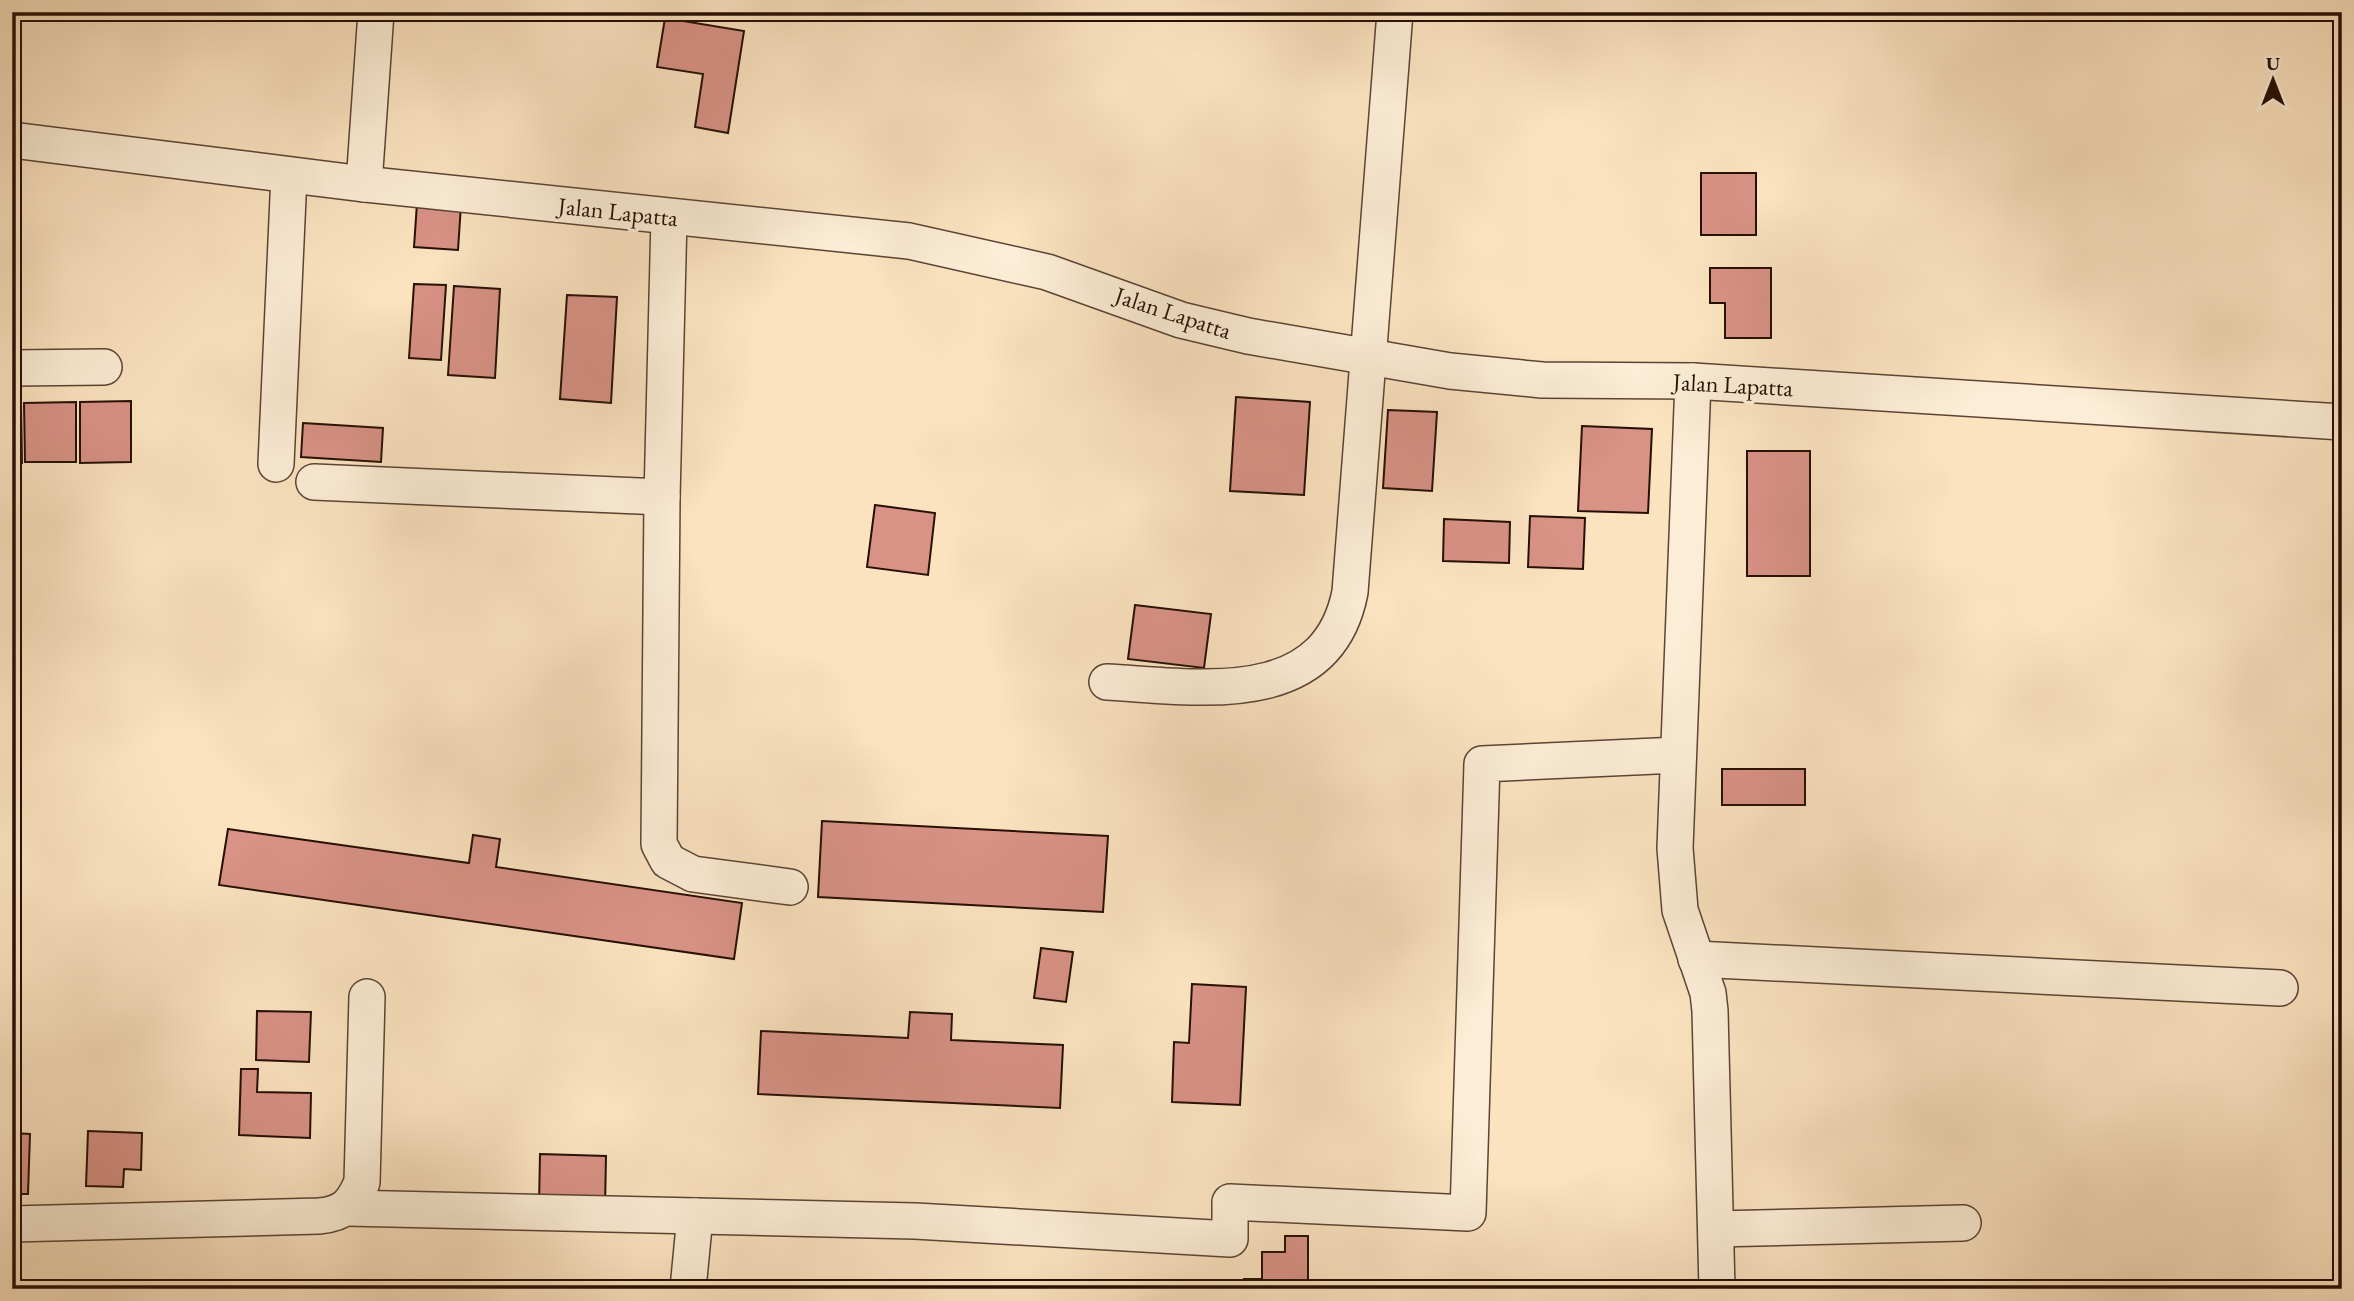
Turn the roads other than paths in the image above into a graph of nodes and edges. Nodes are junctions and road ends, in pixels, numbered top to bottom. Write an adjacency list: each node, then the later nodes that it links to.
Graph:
1 (376, 12): 5 (street)
2 (1395, 12): 7 (street)
3 (12, 140): 4 (street, Jalan Lapatta)
4 (289, 176): 5 (street, Jalan Lapatta); 12 (street)
5 (365, 184): 6 (street, Jalan Lapatta)
6 (669, 218): 7 (street, Jalan Lapatta); 14 (street)
7 (1366, 356): 10 (street, Jalan Lapatta); 15 (street)
8 (104, 367): 9 (street)
9 (12, 368)
10 (1693, 381): 11 (street, Jalan Lapatta); 16 (street)
11 (2342, 422)
12 (276, 464)
13 (314, 482): 14 (street)
14 (662, 498): 17 (street)
15 (1107, 682)
16 (1678, 755): 18 (street); 22 (street)
17 (790, 887)
18 (1696, 959): 19 (street); 25 (street)
19 (2280, 988)
20 (367, 998): 21 (street)
21 (347, 1208): 22 (street); 24 (street)
22 (695, 1216): 26 (street)
23 (1964, 1223): 25 (street)
24 (12, 1224)
25 (1716, 1229): 27 (street)
26 (688, 1289)
27 (1717, 1289)

